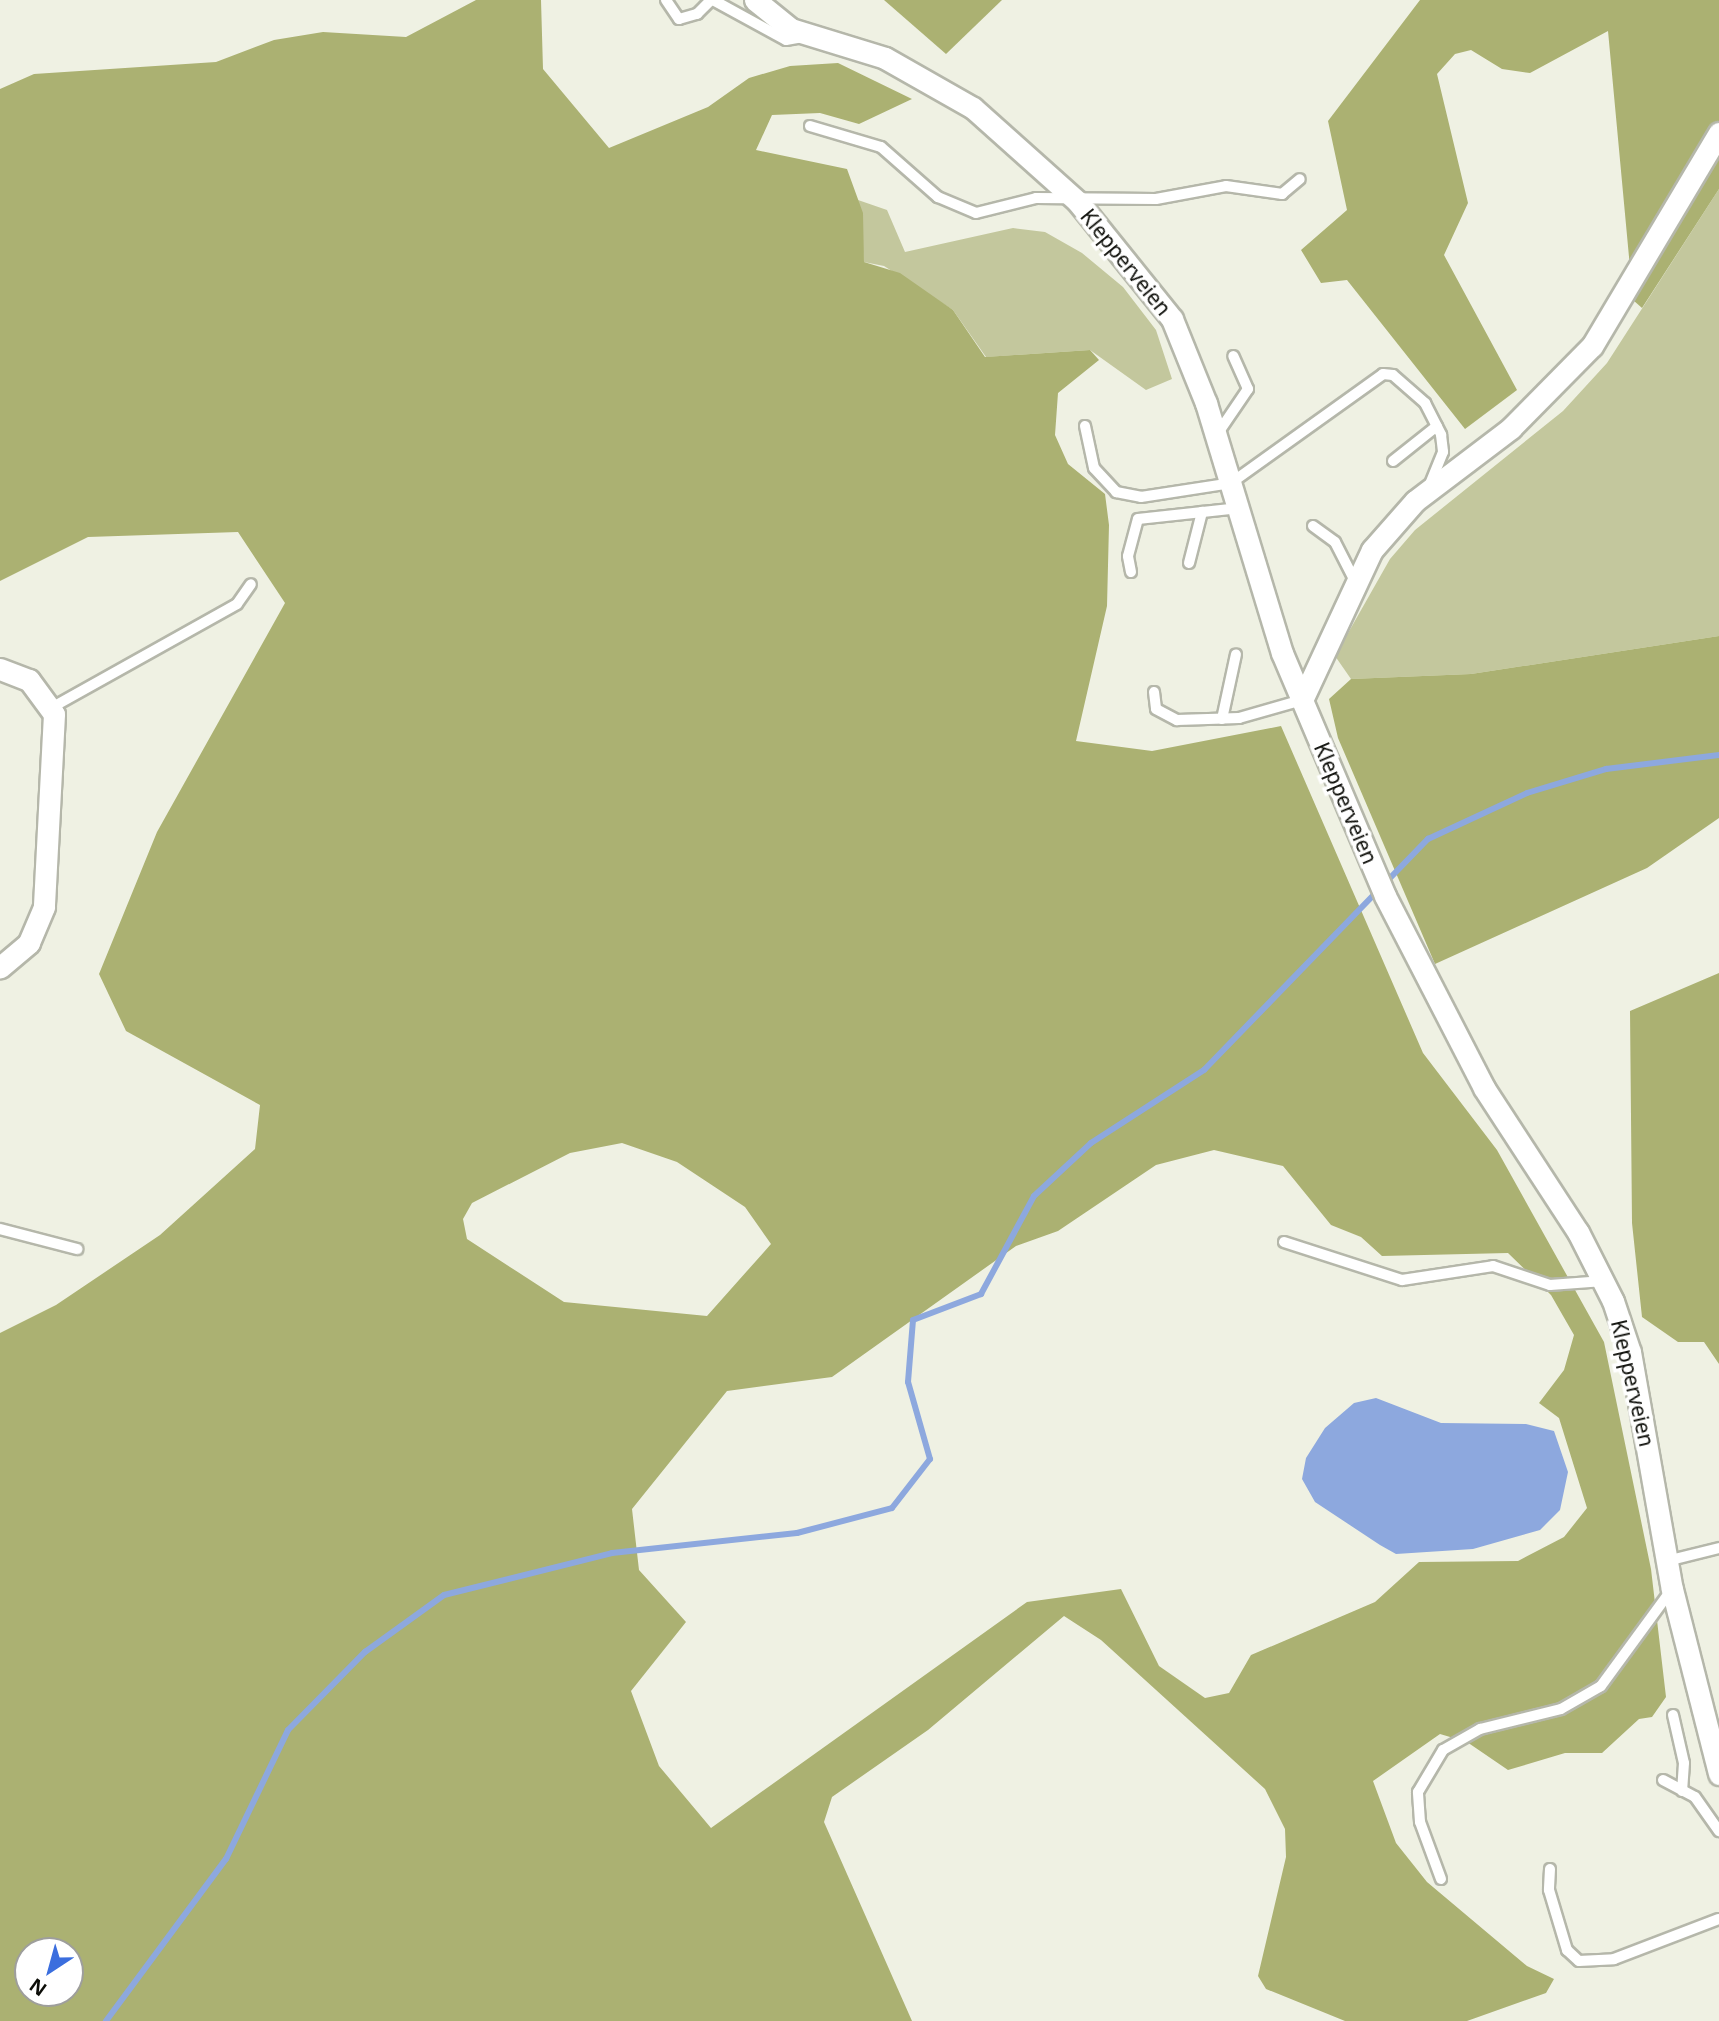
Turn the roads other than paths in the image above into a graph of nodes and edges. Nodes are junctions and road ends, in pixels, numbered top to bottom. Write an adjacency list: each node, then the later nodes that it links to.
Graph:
1 (666, 0): 2 (lane)
2 (712, 0): 4 (lane)
3 (763, 3): 4 (street, Klepperveien)
4 (809, 36): 8 (street, Klepperveien)
5 (810, 127): 8 (lane)
6 (1719, 133): 15 (street)
7 (1300, 179): 8 (lane)
8 (1078, 202): 12 (street, Klepperveien)
9 (1233, 356): 12 (lane)
10 (1085, 426): 14 (lane)
11 (1437, 426): 13 (lane); 14 (lane); 15 (lane)
12 (1216, 436): 14 (street, Klepperveien)
13 (1393, 461)
14 (1231, 483): 16 (street, Klepperveien)
15 (1428, 490): 21 (street)
16 (1239, 509): 17 (lane); 26 (street, Klepperveien)
17 (1202, 512): 19 (lane); 20 (lane)
18 (1313, 526): 21 (lane)
19 (1189, 563)
20 (1131, 572)
21 (1356, 583): 26 (street)
22 (251, 584): 27 (lane)
23 (1236, 654): 28 (lane)
24 (0, 669): 27 (street)
25 (1154, 692): 28 (lane)
26 (1302, 700): 28 (lane); 33 (street, Klepperveien)
27 (51, 708): 29 (street)
28 (1223, 719)
29 (0, 967)
30 (0, 1229): 32 (lane)
31 (1284, 1242): 33 (lane)
32 (77, 1249)
33 (1604, 1281): 35 (street, Klepperveien)
34 (1719, 1548): 35 (lane)
35 (1667, 1561): 36 (street, Klepperveien)
36 (1672, 1589): 38 (street, Klepperveien); 43 (lane)
37 (1673, 1715): 40 (lane)
38 (1719, 1774)
39 (1663, 1780): 40 (lane)
40 (1682, 1791): 41 (lane)
41 (1719, 1830)
42 (1550, 1869): 44 (lane)
43 (1441, 1878)
44 (1719, 1919)

